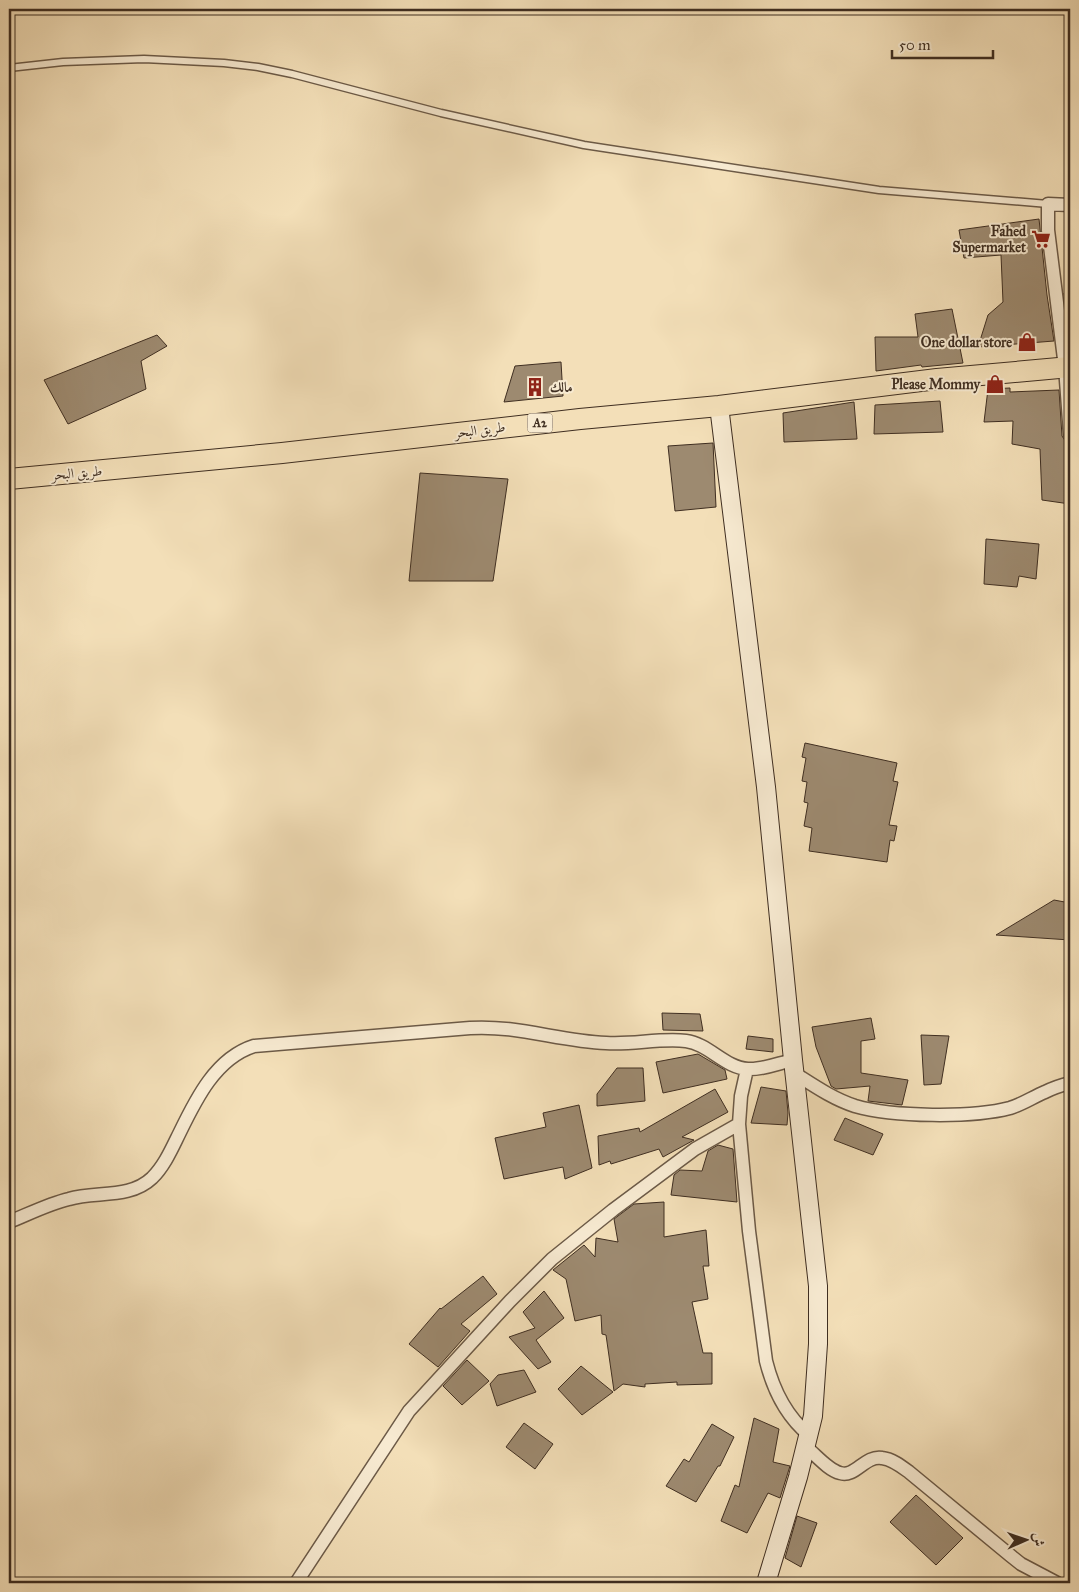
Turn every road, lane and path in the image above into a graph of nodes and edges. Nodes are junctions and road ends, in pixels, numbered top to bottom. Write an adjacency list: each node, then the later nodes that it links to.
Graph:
1 (9, 68): 2 (lane)
2 (1048, 204): 3 (street); 4 (street)
3 (1070, 205)
4 (1068, 367): 5 (main road, طريق البحر / A2); 6 (street)
5 (719, 406): 7 (main road, طريق البحر / A2); 8 (street)
6 (1070, 435)
7 (9, 479)
8 (794, 1066): 9 (street); 10 (street); 13 (street)
9 (747, 1069): 11 (street); 12 (street)
10 (1070, 1083)
11 (739, 1124): 13 (street); 14 (street)
12 (9, 1222)
13 (807, 1441): 15 (street); 16 (street)
14 (296, 1583)
15 (766, 1583)
16 (1057, 1583)

